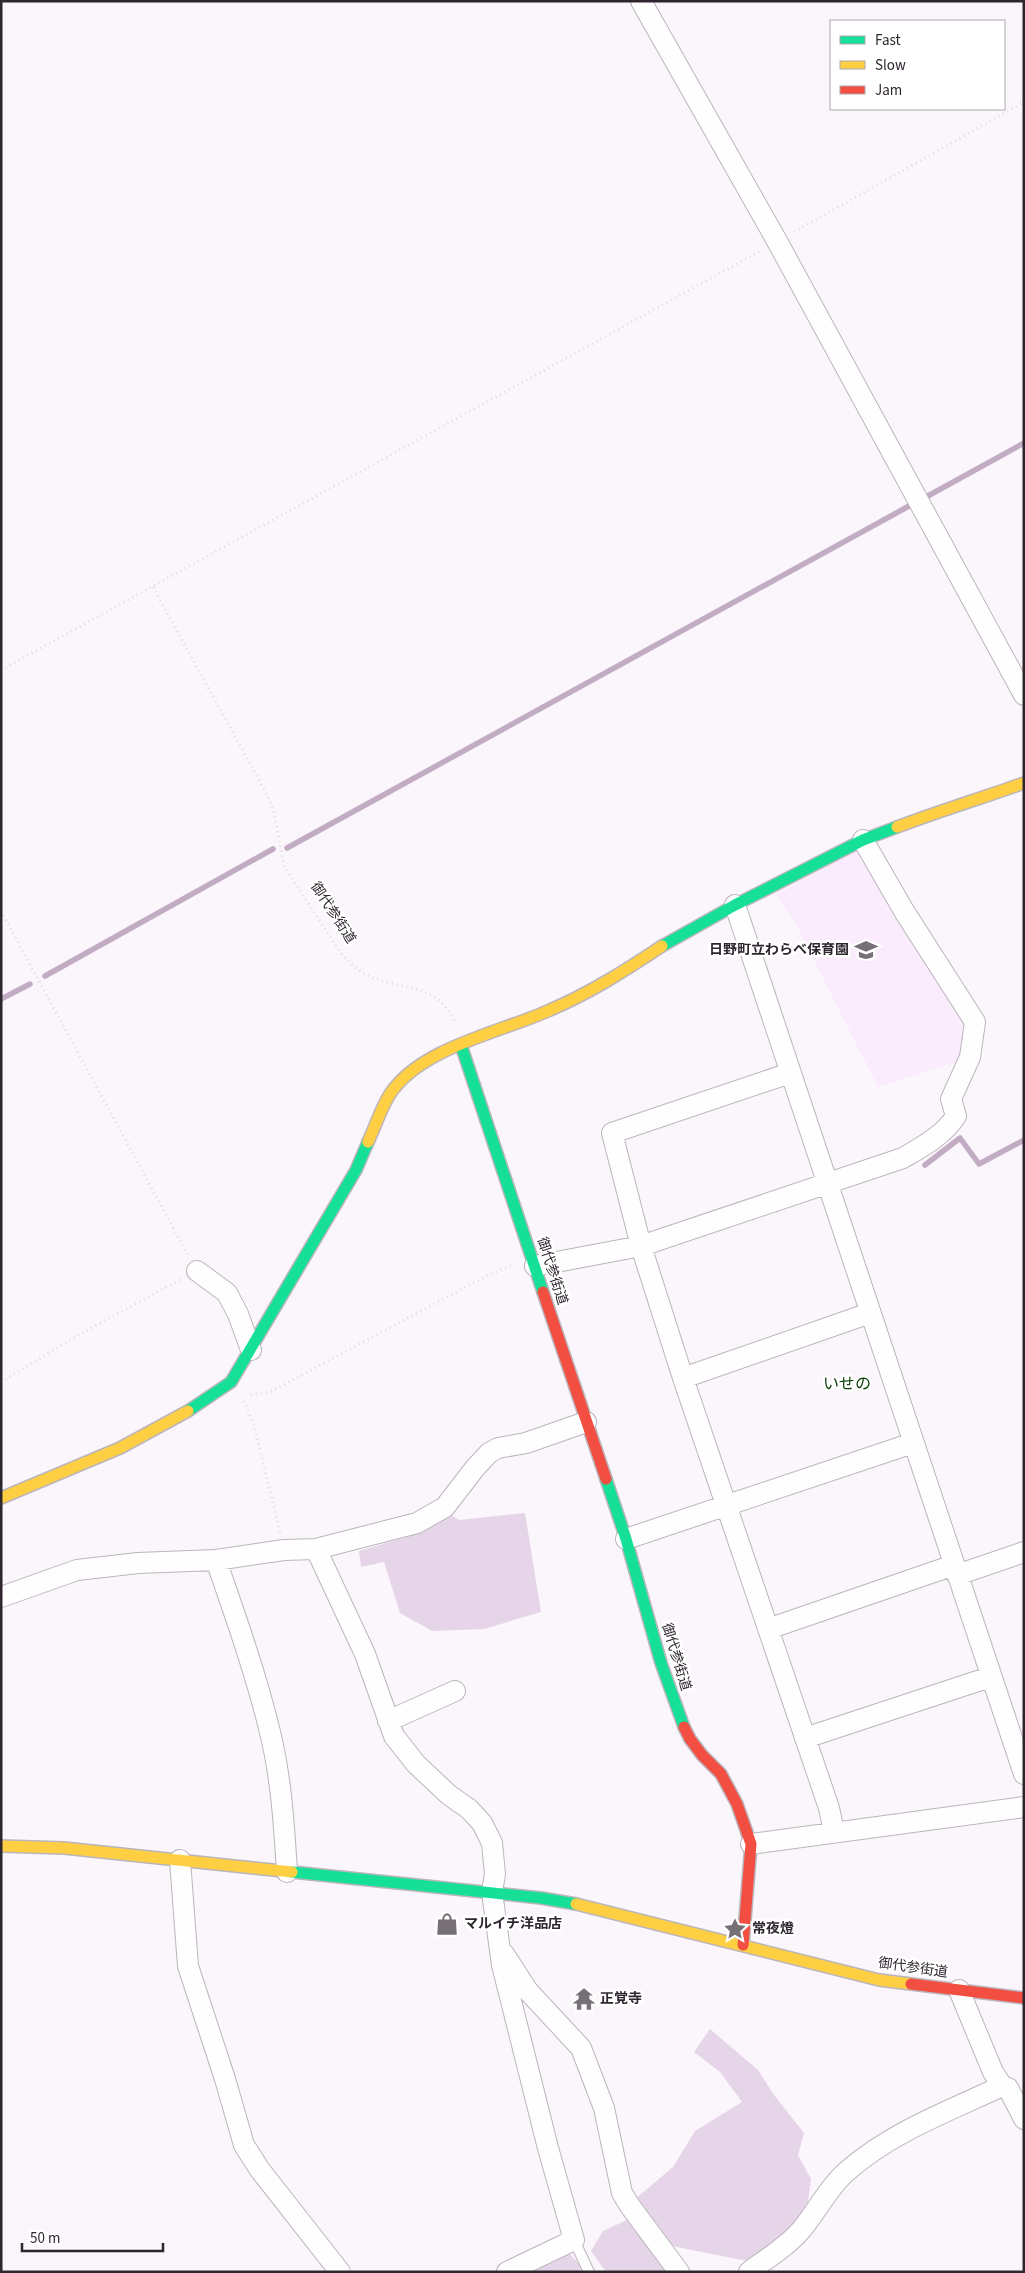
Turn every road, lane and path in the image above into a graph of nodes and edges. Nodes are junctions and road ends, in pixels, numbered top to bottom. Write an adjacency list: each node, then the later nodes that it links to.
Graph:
1 (641, 1): 3 (street)
2 (1024, 102): 3 (path)
3 (777, 241): 4 (path); 6 (street)
4 (153, 587): 5 (path); 11 (path, 御代参街道)
5 (1, 670)
6 (1024, 695)
7 (1024, 783): 8 (street)
8 (863, 840): 9 (street); 13 (street)
9 (735, 905): 11 (street); 12 (street)
10 (1, 911): 16 (path)
11 (464, 1043): 15 (street, 御代参街道); 18 (street)
12 (790, 1074): 13 (street); 14 (street)
13 (828, 1183): 14 (street); 17 (street)
14 (641, 1246): 15 (street); 19 (street)
15 (536, 1266): 21 (street, 御代参街道); 27 (path)
16 (197, 1271): 18 (street); 20 (path)
17 (870, 1313): 19 (street); 22 (street)
18 (251, 1350): 23 (street)
19 (683, 1378): 24 (street)
20 (1, 1382)
21 (586, 1422): 25 (street, 御代参街道); 26 (street)
22 (913, 1443): 24 (street); 30 (street)
23 (1, 1498)
24 (727, 1505): 25 (street); 32 (street)
25 (626, 1539): 40 (street, 御代参街道)
26 (316, 1549): 27 (street); 35 (street)
27 (284, 1550): 29 (street)
28 (1024, 1552): 30 (street)
29 (216, 1560): 31 (street); 43 (street)
30 (955, 1570): 32 (street); 33 (street)
31 (1, 1596)
32 (768, 1629): 36 (street)
33 (990, 1677): 36 (street); 37 (street)
34 (455, 1691): 35 (street)
35 (388, 1721): 44 (street)
36 (805, 1738): 39 (street)
37 (1024, 1774)
38 (1024, 1807): 39 (street)
39 (834, 1832): 40 (street)
40 (751, 1844): 46 (street, 御代参街道)
41 (1, 1846): 42 (street)
42 (180, 1860): 43 (street); 52 (street)
43 (287, 1872): 44 (street)
44 (492, 1892): 45 (street); 46 (street)
45 (498, 1944): 51 (street); 55 (street)
46 (743, 1945): 47 (street, 御代参街道)
47 (959, 1990): 48 (street, 御代参街道); 49 (street)
48 (1024, 1998)
49 (1002, 2086): 50 (street); 56 (street)
50 (1024, 2119)
51 (574, 2240): 53 (street); 54 (lane)
52 (340, 2272)
53 (507, 2272)
54 (589, 2272)
55 (679, 2272)
56 (749, 2272)

